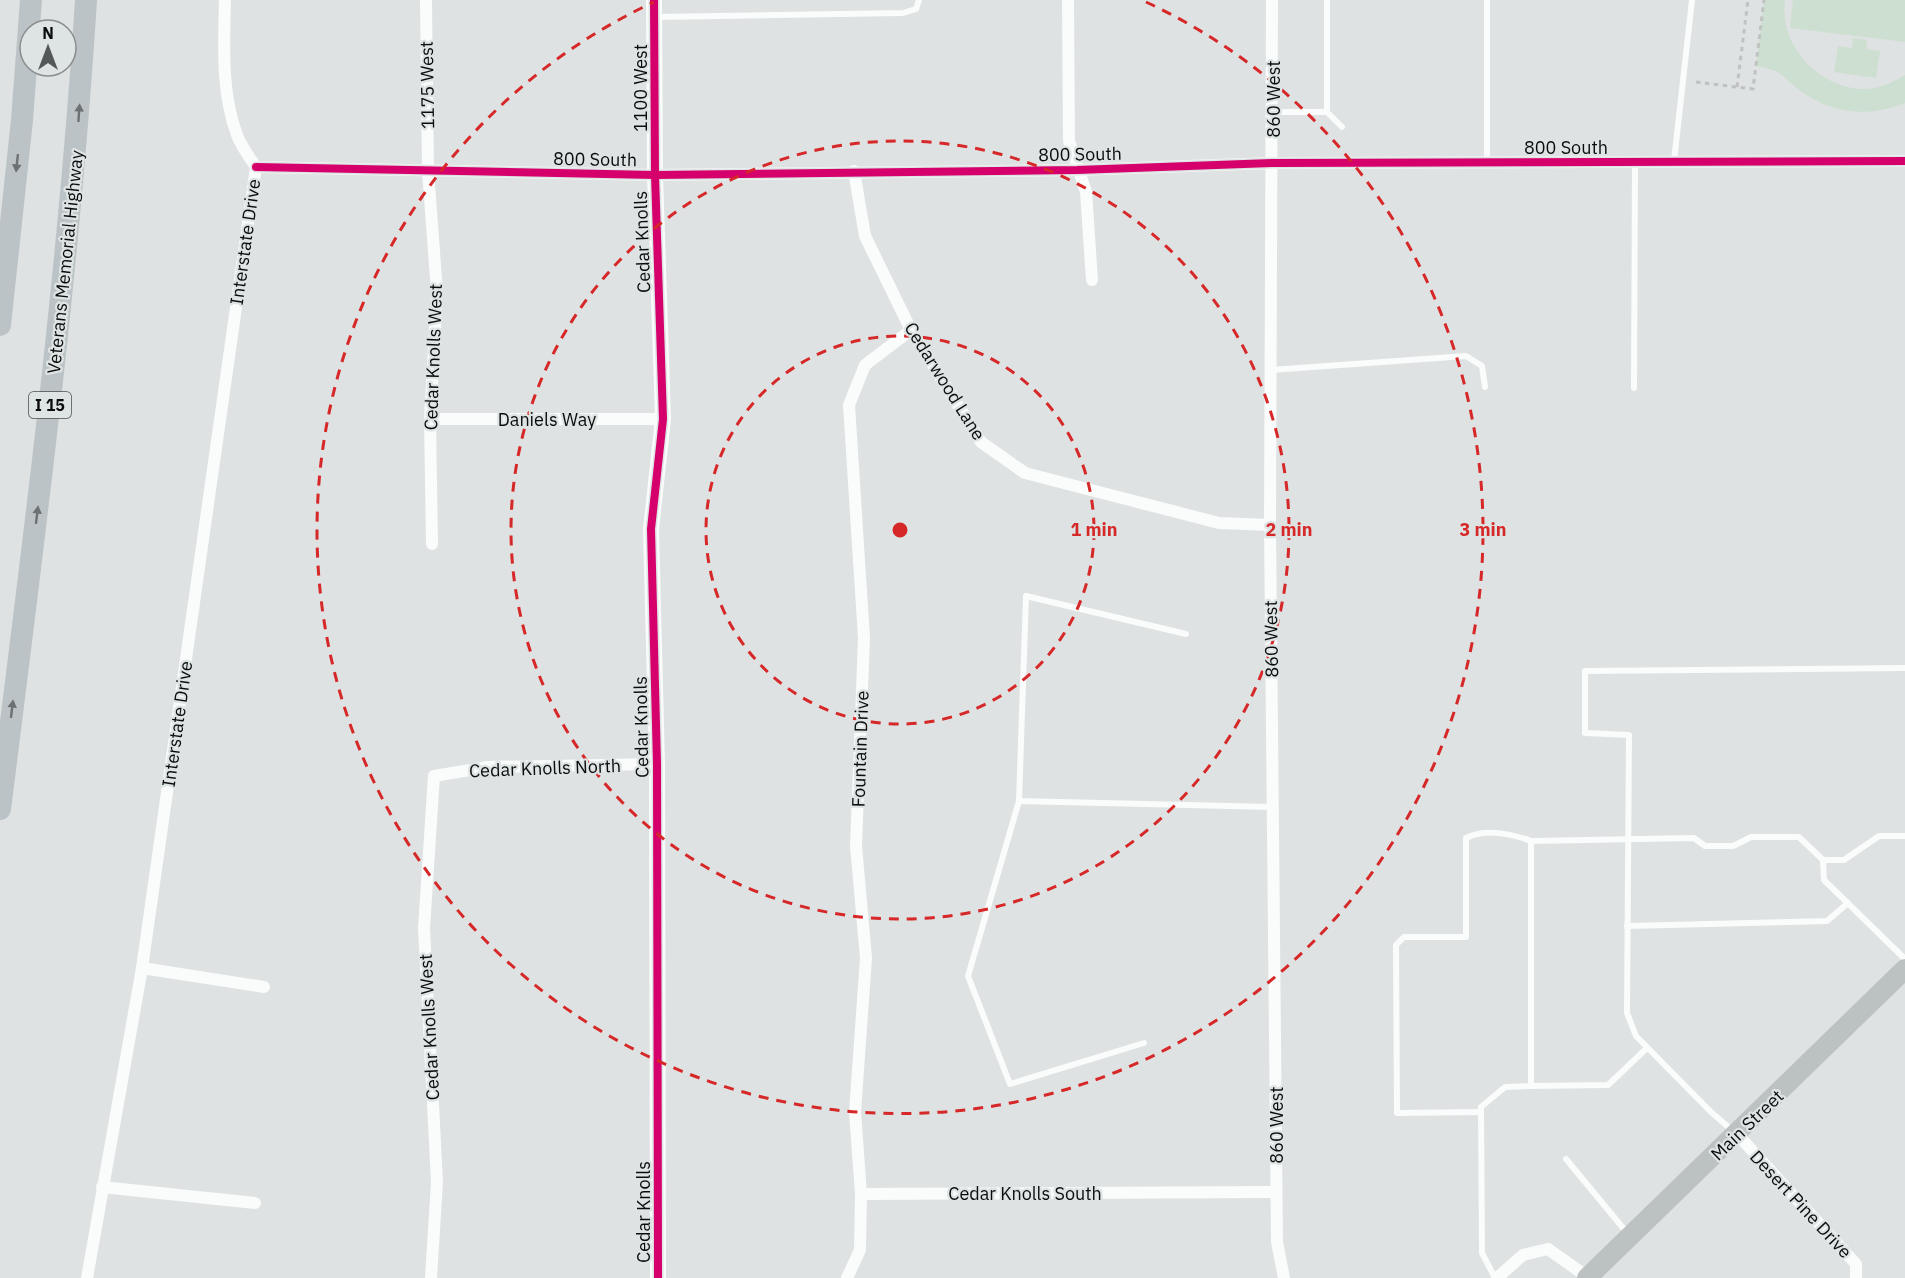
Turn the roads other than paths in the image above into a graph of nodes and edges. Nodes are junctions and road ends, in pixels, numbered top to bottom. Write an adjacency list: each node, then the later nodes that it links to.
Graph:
1 (31, 0): 26 (highway, one-way to 26)
2 (86, 0): 41 (highway, Veterans Memorial Highway / I 15, one-way to 2)
3 (225, 0): 20 (street)
4 (426, 0): 22 (street, 1175 West)
5 (919, 0): 11 (lane)
6 (1068, 0): 21 (street)
7 (1272, 0): 12 (street, 860 West)
8 (1327, 0): 13 (lane)
9 (1487, 0): 16 (lane)
10 (1692, 0): 18 (lane)
11 (654, 8): 24 (street, 1100 West)
12 (1273, 112): 13 (lane); 19 (street, 860 West)
13 (1327, 112): 14 (lane)
14 (1342, 127)
15 (1905, 161): 18 (street, 800 South)
16 (1487, 162): 17 (street, 800 South); 19 (street, 800 South)
17 (1635, 162): 18 (street, 800 South); 30 (lane)
18 (1674, 162)
19 (1273, 163): 21 (street, 800 South); 28 (street, 860 West)
20 (256, 167): 22 (street, 800 South); 49 (street, Interstate Drive)
21 (1077, 170): 23 (street, 800 South); 25 (street)
22 (428, 171): 24 (street, 800 South); 31 (street, Cedar Knolls West)
23 (854, 171): 24 (street, 800 South); 27 (street, Cedarwood Lane)
24 (655, 175): 32 (street, Cedar Knolls)
25 (1092, 280)
26 (0, 325)
27 (912, 330): 33 (street, Cedarwood Lane); 60 (street, Fountain Drive)
28 (1271, 370): 29 (lane); 33 (street, 860 West)
29 (1485, 387)
30 (1634, 388)
31 (430, 419): 32 (street, Daniels Way); 34 (street, Cedar Knolls West)
32 (663, 419): 37 (street, Cedar Knolls)
33 (1270, 525): 40 (street, 860 West)
34 (432, 544)
35 (1186, 634): 39 (lane)
36 (1905, 668): 43 (lane)
37 (657, 764): 38 (street, Cedar Knolls North); 65 (street, Cedar Knolls)
38 (434, 776): 64 (street, Cedar Knolls West)
39 (1019, 801): 40 (lane); 52 (lane)
40 (1274, 807): 59 (street, 860 West)
41 (0, 808)
42 (1905, 836): 45 (lane)
43 (1628, 839): 44 (lane); 45 (lane); 47 (lane)
44 (1531, 841): 54 (lane); 55 (lane)
45 (1823, 860): 46 (lane)
46 (1848, 903): 47 (lane); 48 (lane)
47 (1628, 926): 53 (lane)
48 (1905, 959)
49 (142, 968): 51 (street); 58 (street, Interstate Drive)
50 (1905, 969): 56 (main road, Main Street)
51 (264, 987)
52 (1144, 1043)
53 (1647, 1048): 54 (lane); 56 (lane)
54 (1531, 1086): 55 (lane)
55 (1481, 1112): 68 (lane)
56 (1737, 1134): 62 (main road, Main Street); 70 (street, Desert Pine Drive)
57 (1566, 1159): 62 (lane)
58 (102, 1187): 61 (street); 63 (street, Interstate Drive)
59 (1276, 1192): 60 (street, Cedar Knolls South); 67 (street, 860 West)
60 (861, 1194): 66 (street)
61 (255, 1203)
62 (1630, 1237): 69 (main road, Main Street)
63 (87, 1278)
64 (431, 1278)
65 (658, 1278)
66 (847, 1278)
67 (1284, 1278)
68 (1496, 1278): 69 (street)
69 (1588, 1278)
70 (1856, 1278)

